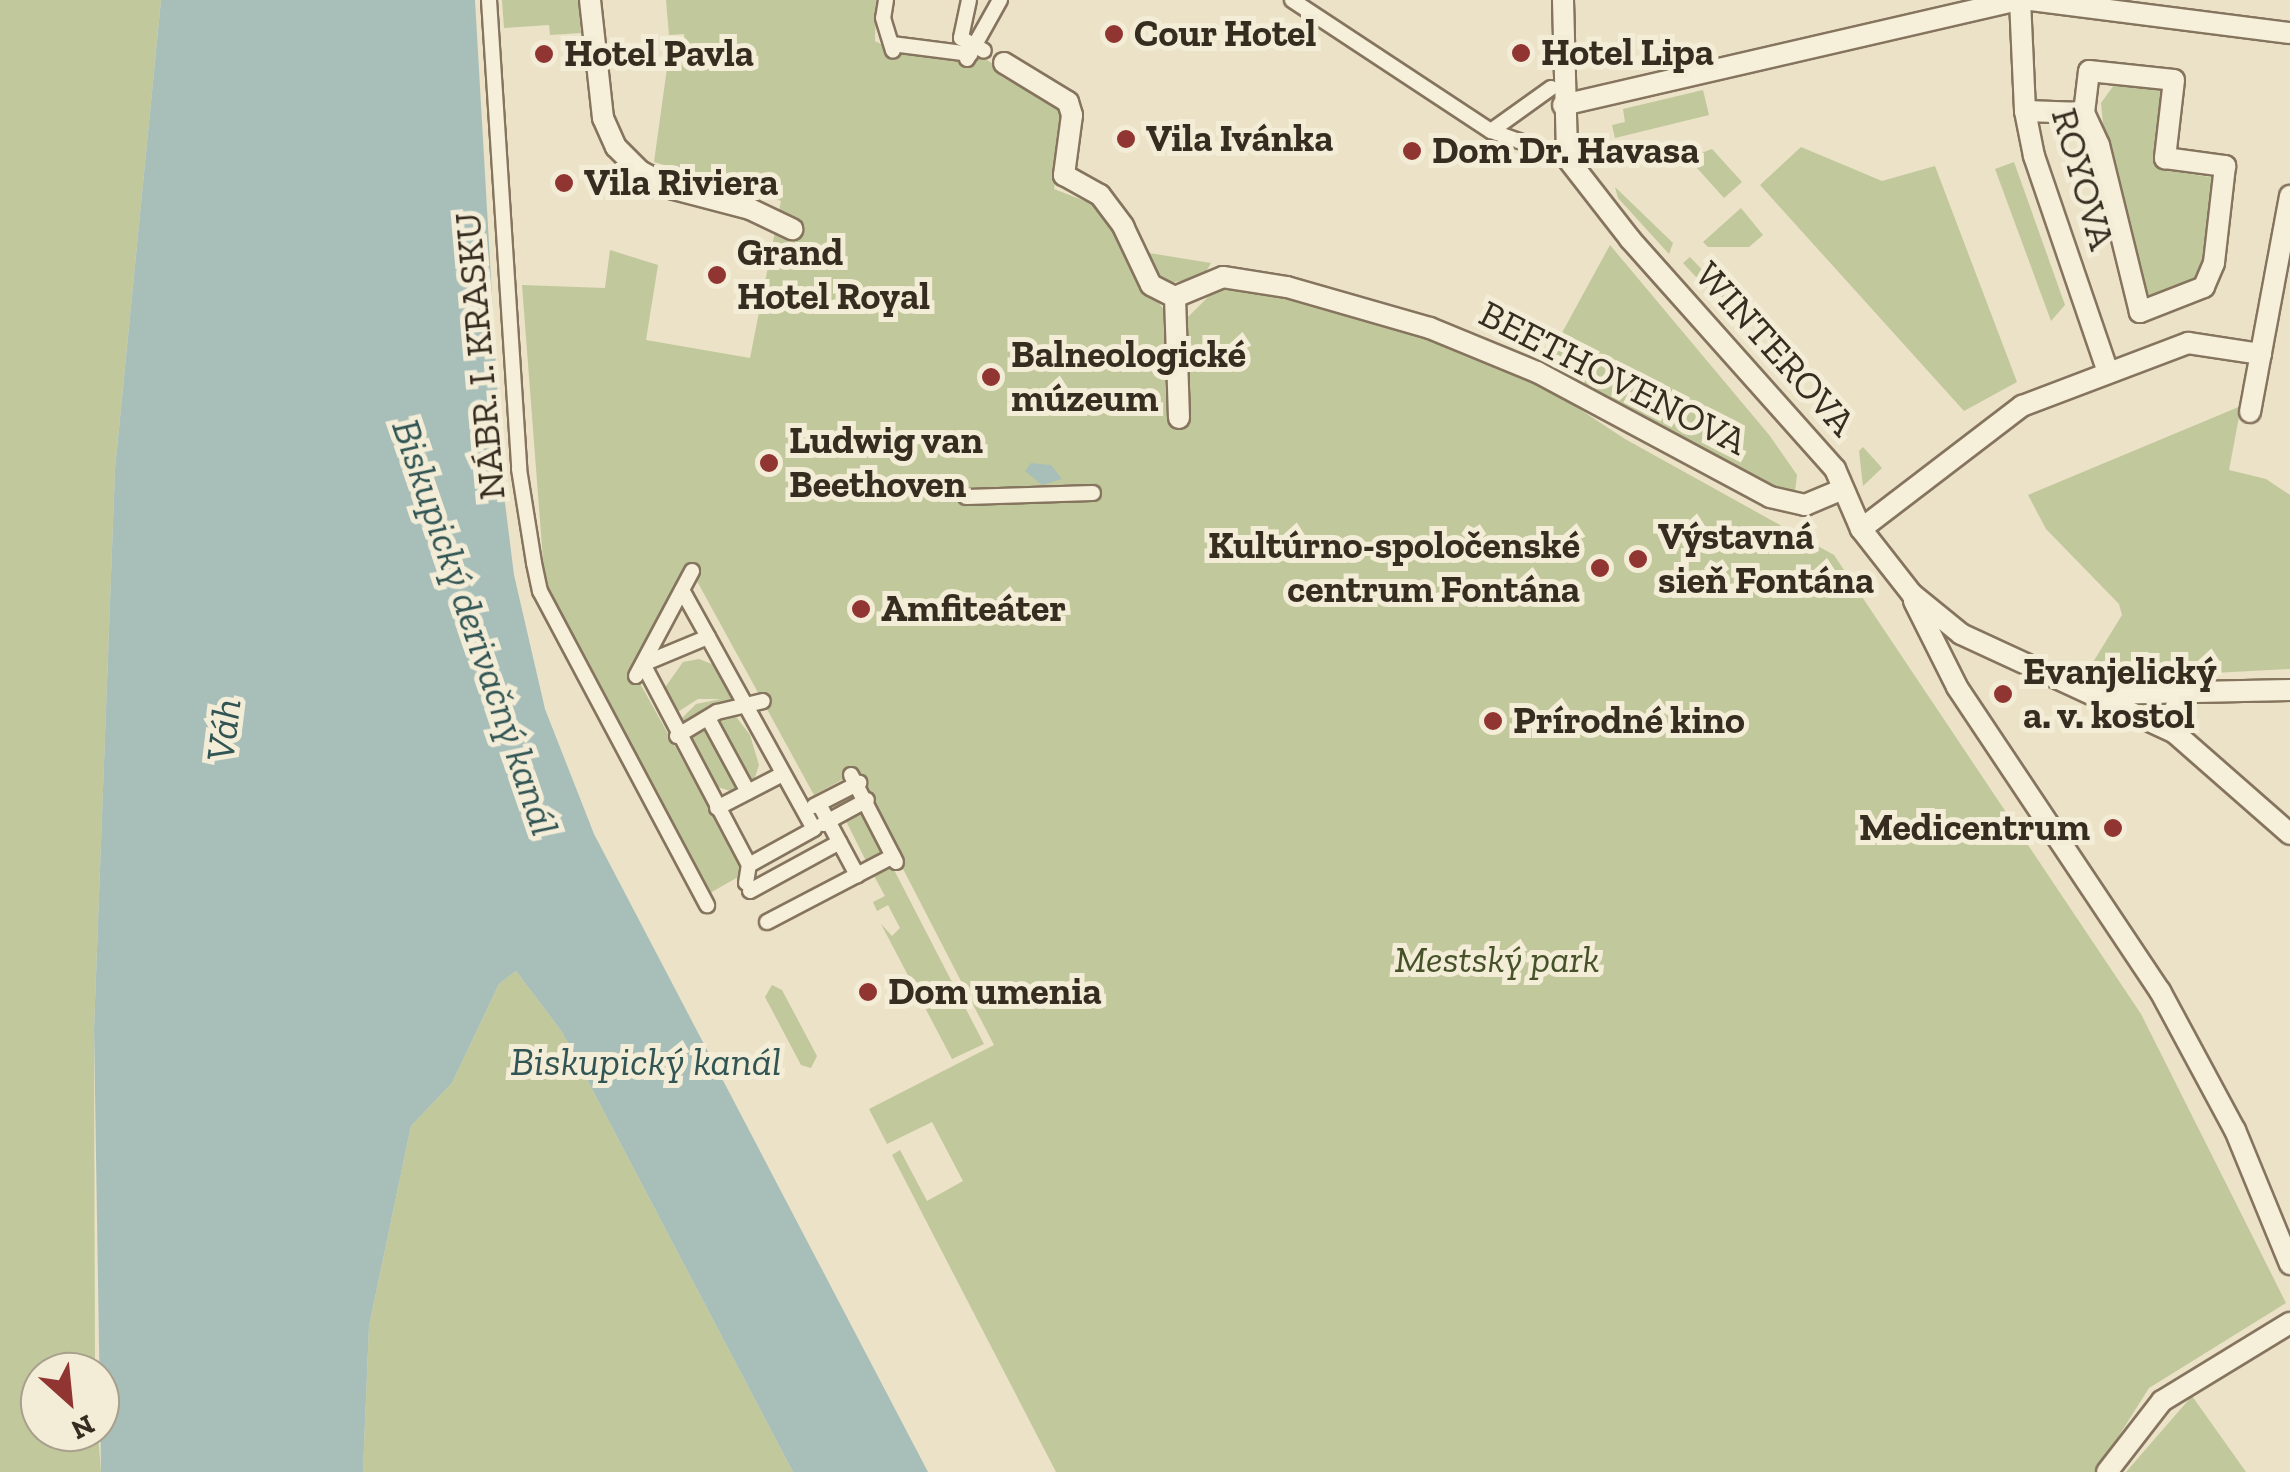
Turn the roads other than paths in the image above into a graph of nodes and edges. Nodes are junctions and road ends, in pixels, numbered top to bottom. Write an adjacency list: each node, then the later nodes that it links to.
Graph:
1 (490, 0): 58 (street, NÁBR. I. KRASKU)
2 (590, 0): 19 (street)
3 (886, 0): 11 (street)
4 (969, 0): 11 (street)
5 (998, 0): 11 (street)
6 (1292, 0): 16 (street)
7 (1564, 0): 13 (street)
8 (2018, 0): 13 (street); 14 (street, ROYOVA)
9 (2031, 0): 10 (street)
10 (2290, 33)
11 (969, 50)
12 (1004, 62): 20 (street)
13 (1557, 97): 16 (street); 17 (street)
14 (2025, 112): 15 (street); 22 (street, ROYOVA)
15 (2084, 113): 15 (street)
16 (1491, 131): 17 (street)
17 (1567, 158): 25 (street, WINTEROVA)
18 (2290, 196): 21 (street)
19 (792, 229)
20 (1175, 297): 24 (street); 25 (street, BEETHOVENOVA)
21 (2261, 354): 22 (street); 23 (street)
22 (2108, 372): 28 (street)
23 (2250, 412)
24 (1179, 418)
25 (1843, 490): 28 (street, WINTEROVA)
26 (1093, 493): 27 (street)
27 (966, 497)
28 (1861, 528): 31 (street, WINTEROVA)
29 (692, 571): 30 (street)
30 (682, 590): 33 (street); 35 (street)
31 (1912, 594): 32 (street, WINTEROVA); 34 (street)
32 (1961, 634): 34 (street); 38 (street, WINTEROVA)
33 (708, 637): 35 (street); 40 (street)
34 (1944, 667): 60 (street)
35 (640, 670): 43 (street)
36 (2188, 688): 37 (street); 38 (street); 42 (street)
37 (2290, 690)
38 (2102, 694): 42 (street, WINTEROVA)
39 (763, 700): 40 (street)
40 (746, 706): 41 (street); 45 (street)
41 (708, 718): 43 (street); 47 (street)
42 (2175, 732): 54 (street, WINTEROVA)
43 (677, 736): 50 (street)
44 (786, 743): 45 (street)
45 (770, 750): 46 (street)
46 (784, 774): 47 (street); 51 (street)
47 (748, 792): 50 (street)
48 (866, 800): 49 (street); 52 (street); 57 (street)
49 (819, 804): 51 (street); 52 (street)
50 (717, 808): 56 (street)
51 (804, 811): 53 (street)
52 (828, 821): 53 (street); 55 (street)
53 (814, 830): 56 (street)
54 (2290, 834)
55 (840, 842): 56 (street); 57 (street)
56 (749, 865)
57 (857, 875): 59 (street)
58 (707, 905)
59 (767, 922)
60 (2290, 1264)
61 (2290, 1322): 62 (street)
62 (2107, 1472)

